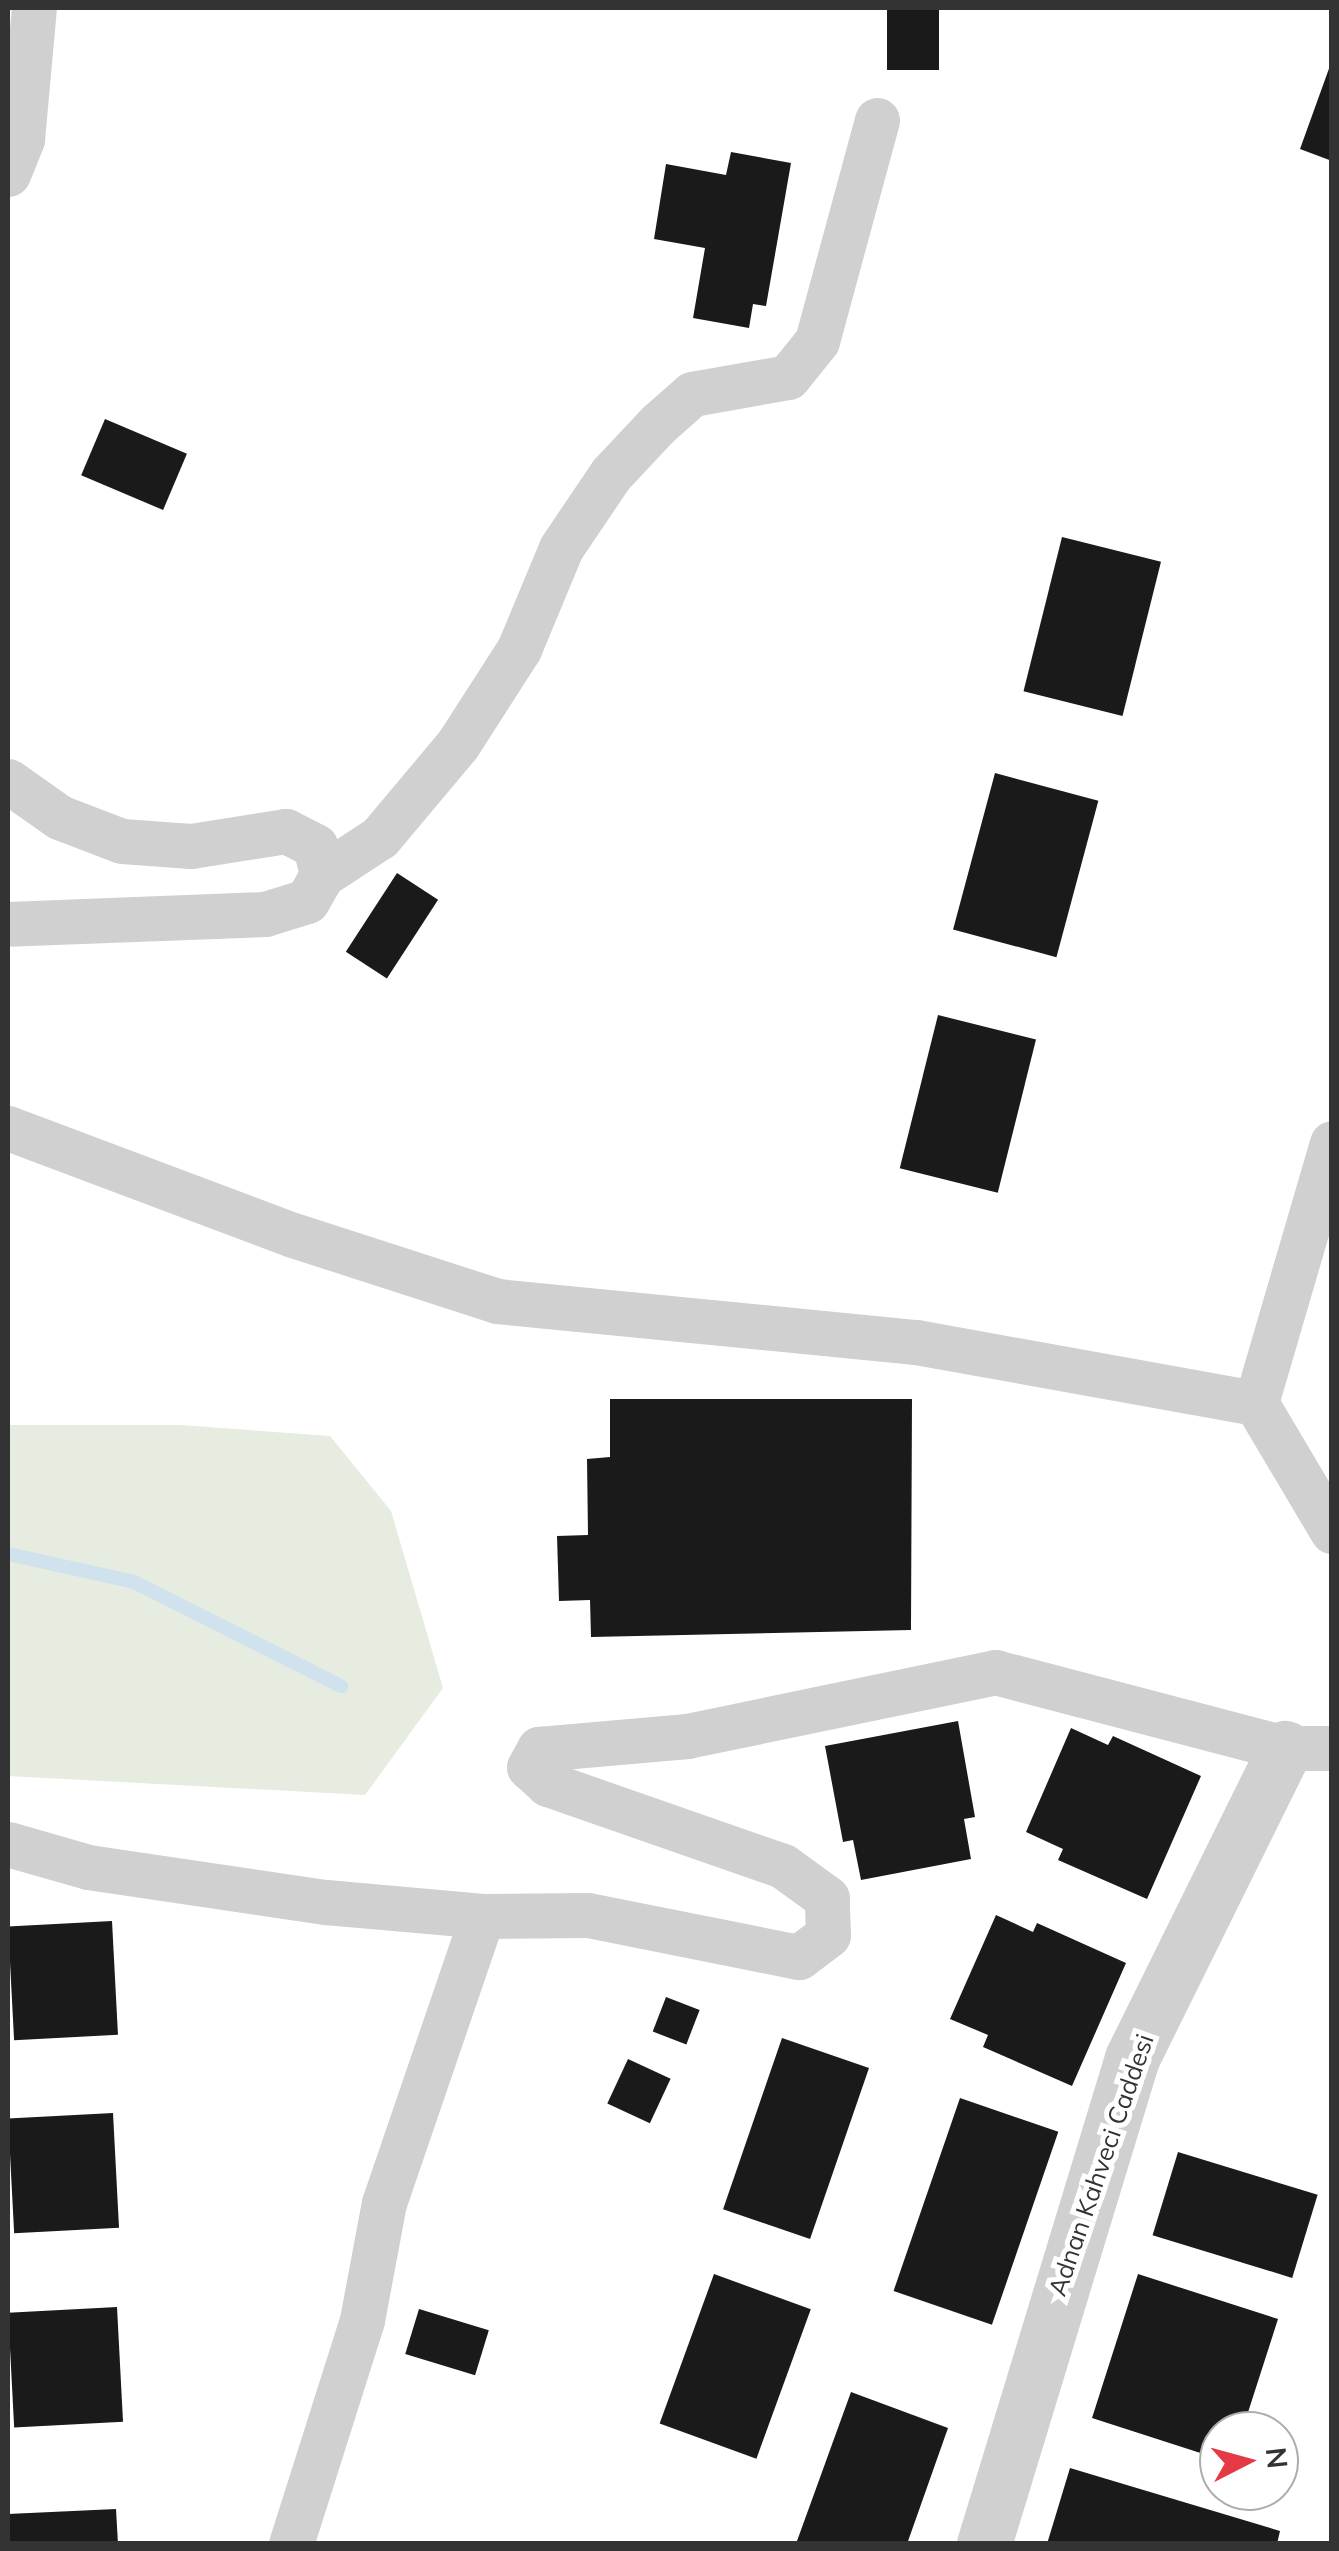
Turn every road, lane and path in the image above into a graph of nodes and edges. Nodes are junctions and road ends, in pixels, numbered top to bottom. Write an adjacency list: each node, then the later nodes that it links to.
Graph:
1 (34, 8): 3 (street)
2 (877, 120): 5 (street)
3 (8, 174)
4 (8, 781): 5 (street)
5 (322, 876): 6 (street)
6 (8, 924)
7 (8, 1128): 9 (street)
8 (1332, 1142): 9 (street)
9 (1256, 1403): 10 (street)
10 (1332, 1531)
11 (1308, 1748): 13 (street); 15 (street, Adnan Kahveci Caddesi)
12 (8, 1844): 13 (street)
13 (482, 1916): 14 (street)
14 (291, 2544)
15 (984, 2544)

